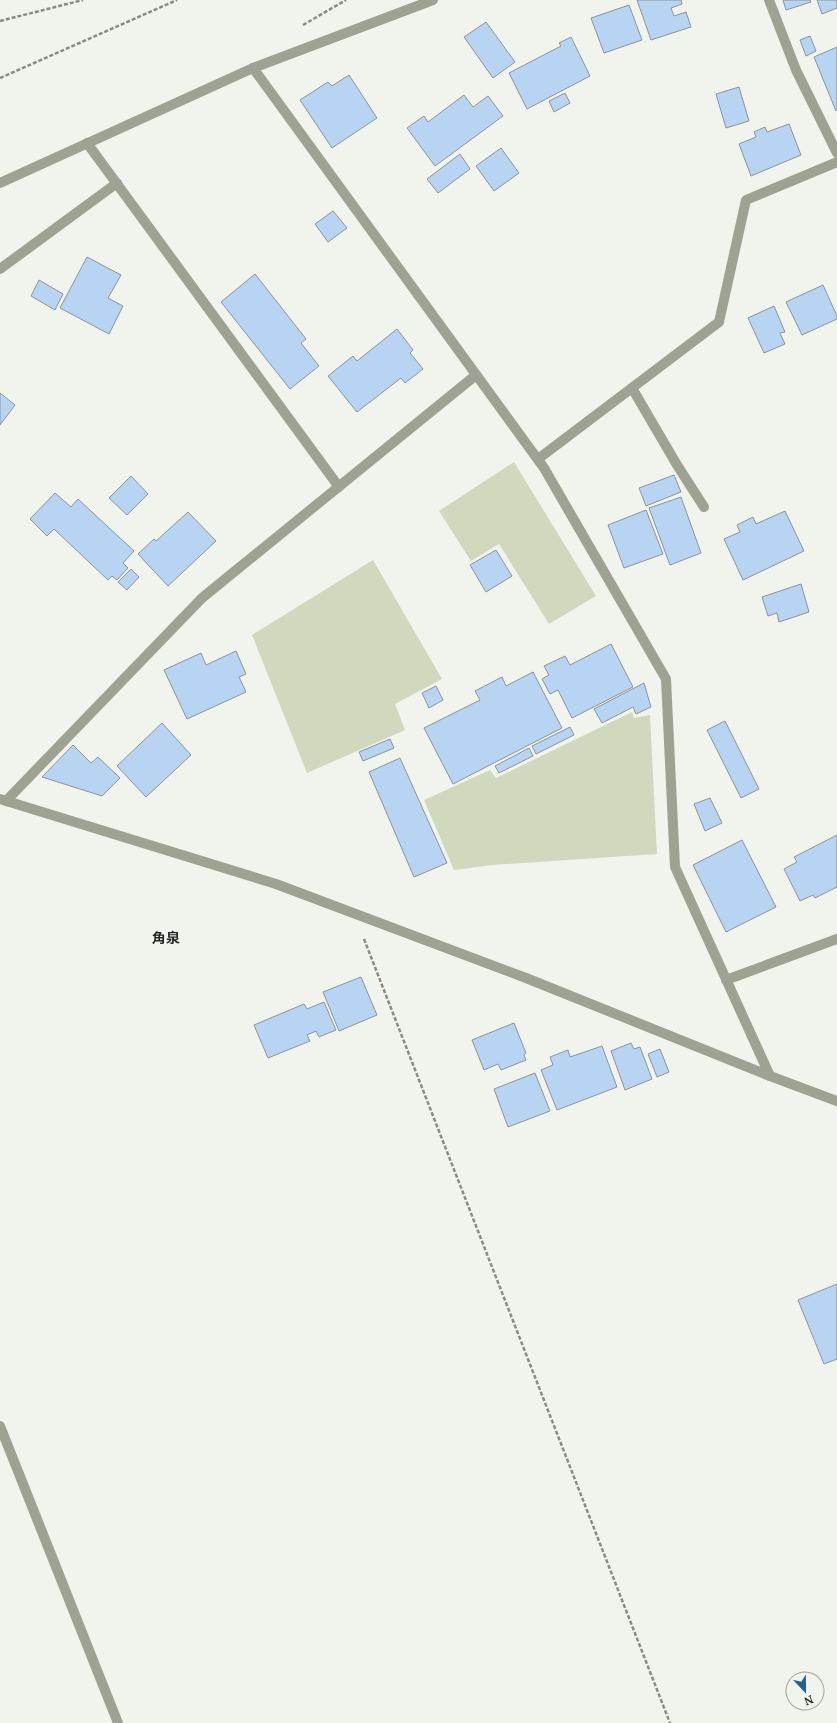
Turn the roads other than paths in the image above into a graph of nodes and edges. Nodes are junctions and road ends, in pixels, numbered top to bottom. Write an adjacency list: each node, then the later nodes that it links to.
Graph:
1 (434, 0): 3 (street)
2 (769, 0): 5 (street)
3 (253, 68): 4 (street); 10 (street)
4 (87, 143): 7 (street); 8 (street)
5 (837, 154)
6 (837, 162): 11 (street)
7 (0, 183)
8 (117, 183): 9 (street); 13 (street)
9 (0, 269)
10 (476, 375): 12 (street); 13 (street)
11 (632, 388): 12 (street); 14 (street)
12 (538, 459): 17 (street)
13 (339, 487): 15 (street)
14 (704, 507)
15 (3, 800): 18 (street)
16 (837, 939): 17 (street)
17 (726, 980): 18 (street)
18 (770, 1076): 19 (street)
19 (837, 1101)
20 (0, 1426): 21 (street)
21 (118, 1723)

